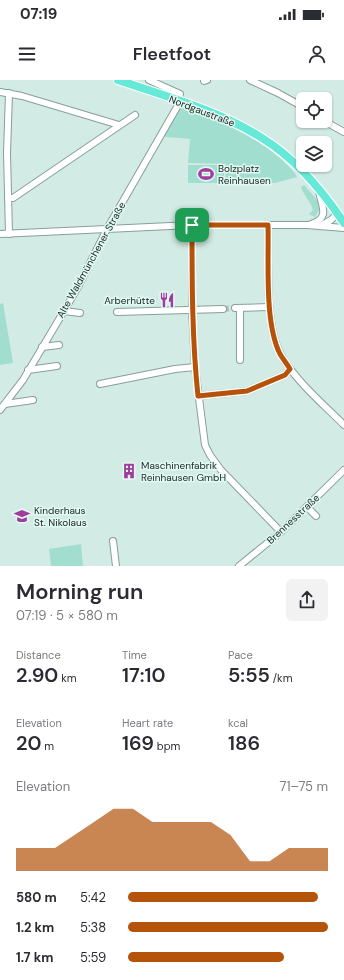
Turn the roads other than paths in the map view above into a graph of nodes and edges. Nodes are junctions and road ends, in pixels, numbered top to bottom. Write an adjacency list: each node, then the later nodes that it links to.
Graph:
1 (118, 80): 7 (main road, Nordgaustraße)
2 (149, 80): 7 (street)
3 (250, 80): 6 (street)
4 (0, 92): 5 (street)
5 (9, 93): 9 (street); 13 (street)
6 (296, 103)
7 (177, 104): 14 (main road, Nordgaustraße); 24 (street, Alte Waldmünchener Straße)
8 (135, 115): 9 (street)
9 (119, 125): 16 (street)
10 (332, 125): 11 (street)
11 (344, 132)
12 (0, 152): 13 (street)
13 (7, 152): 16 (street)
14 (320, 189): 17 (main road, Nordgaustraße); 21 (street)
15 (0, 197): 16 (street)
16 (8, 197): 26 (street)
17 (338, 213): 18 (main road, Nordgaustraße); 22 (street)
18 (344, 222)
19 (192, 225): 20 (street); 24 (street); 28 (street)
20 (268, 225): 21 (street); 27 (street)
21 (307, 225): 22 (street)
22 (320, 226): 23 (street)
23 (344, 228)
24 (107, 229): 26 (street); 30 (street, Alte Waldmünchener Straße)
25 (0, 234): 26 (street)
26 (9, 234)
27 (269, 307): 35 (street); 38 (street)
28 (192, 309): 29 (street); 31 (street); 37 (street)
29 (223, 309)
30 (64, 311): 32 (street); 34 (street, Alte Waldmünchener Straße)
31 (117, 312)
32 (80, 313)
33 (59, 345): 34 (street)
34 (42, 347): 39 (street, Alte Waldmünchener Straße)
35 (240, 360)
36 (58, 366): 39 (street)
37 (195, 367): 40 (street); 41 (street)
38 (290, 369): 41 (street); 45 (street)
39 (28, 370): 43 (street, Alte Waldmünchener Straße)
40 (100, 384)
41 (198, 396): 49 (street)
42 (32, 400): 43 (street)
43 (5, 404): 44 (street, Alte Waldmünchener Straße)
44 (0, 410)
45 (344, 425)
46 (344, 470): 47 (street, Brennesstraße)
47 (308, 505): 48 (street); 49 (street, Brennesstraße)
48 (317, 514)
49 (281, 532): 52 (street, Brennesstraße)
50 (113, 541): 51 (street)
51 (116, 566)
52 (239, 566)

